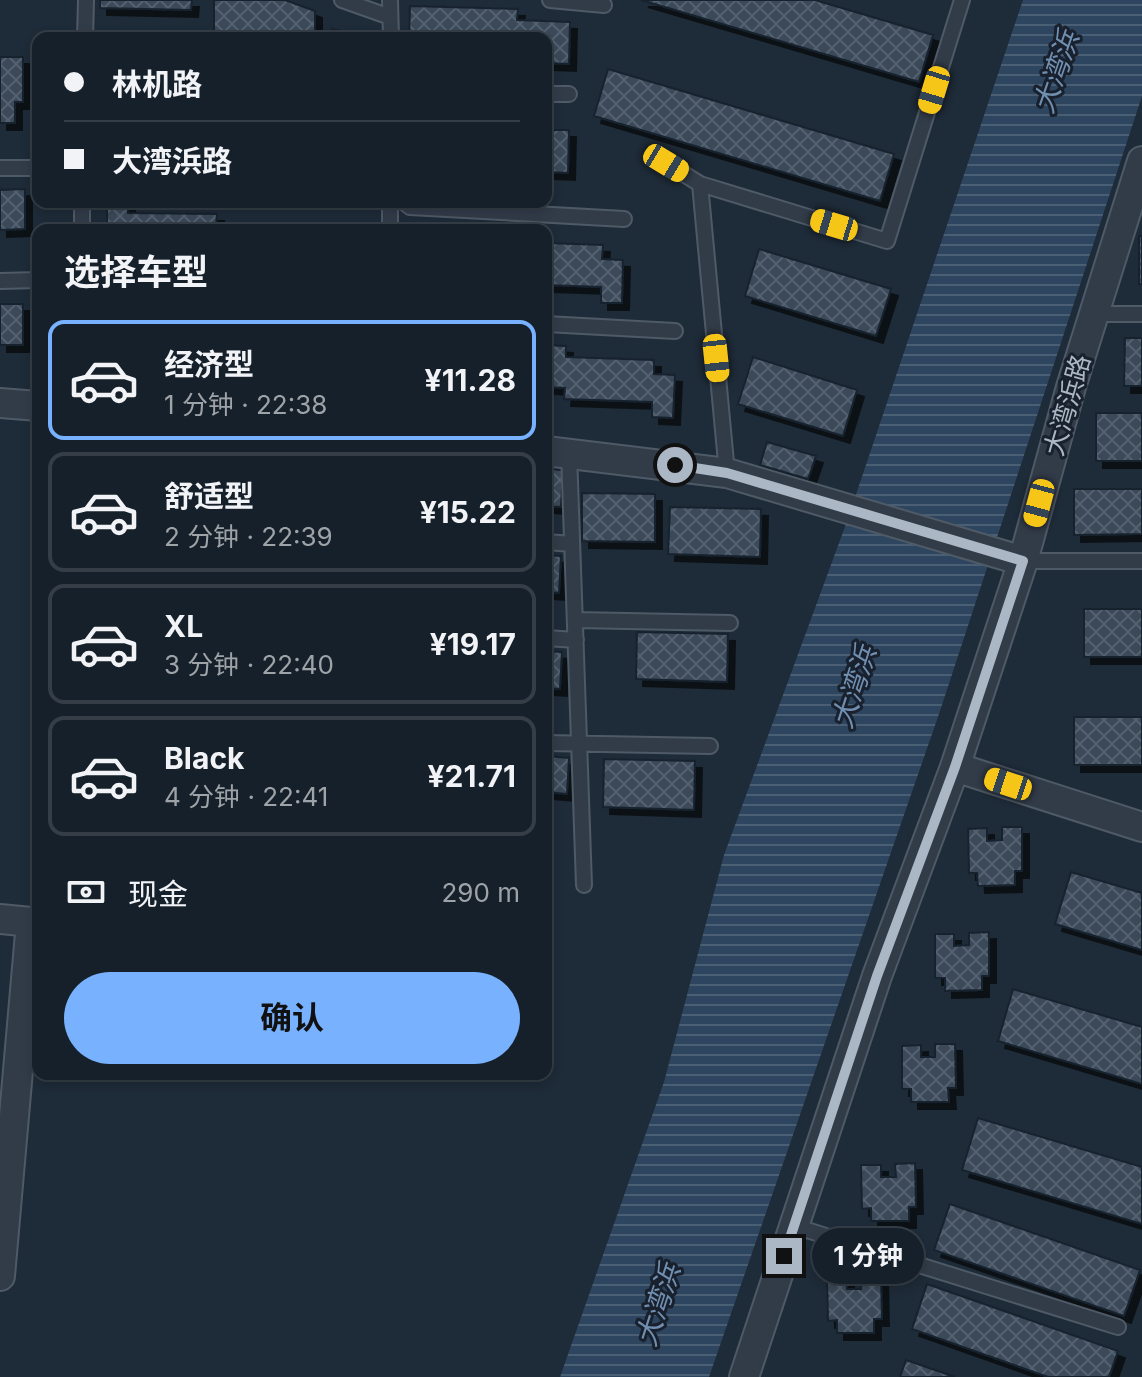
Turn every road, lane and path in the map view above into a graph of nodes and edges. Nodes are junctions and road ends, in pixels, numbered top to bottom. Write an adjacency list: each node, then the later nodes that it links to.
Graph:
1 (86, 0): 8 (lane)
2 (342, 0): 7 (lane)
3 (390, 0): 7 (lane)
4 (550, 0): 6 (lane)
5 (962, 0): 16 (lane)
6 (604, 5)
7 (390, 17): 9 (lane)
8 (85, 32)
9 (391, 32)
10 (552, 94): 11 (lane)
11 (569, 94)
12 (1142, 161): 21 (street, 大湾浜路)
13 (666, 163): 16 (lane)
14 (0, 168): 15 (lane)
15 (32, 168)
16 (700, 184): 28 (lane)
17 (428, 208): 18 (lane)
18 (624, 219)
19 (32, 280): 20 (lane)
20 (0, 281)
21 (1094, 314): 22 (lane); 31 (street, 大湾浜路)
22 (1142, 314)
23 (552, 324): 24 (lane)
24 (675, 331)
25 (0, 403): 26 (street)
26 (32, 406)
27 (558, 452): 28 (street); 30 (lane)
28 (727, 473): 31 (street)
29 (552, 542): 30 (lane)
30 (572, 544): 33 (lane)
31 (1014, 559): 32 (lane); 40 (street, 大湾浜路)
32 (1142, 561)
33 (575, 620): 34 (lane); 36 (lane)
34 (730, 623)
35 (552, 638): 36 (lane)
36 (576, 640): 38 (lane)
37 (552, 743): 38 (lane)
38 (579, 745): 39 (lane); 42 (lane)
39 (710, 746)
40 (955, 767): 41 (street); 44 (street, 大湾浜路)
41 (1142, 827)
42 (584, 885)
43 (0, 919): 45 (street)
44 (794, 1226): 46 (lane); 47 (street, 大湾浜路)
45 (0, 1276)
46 (1118, 1327)
47 (744, 1377)

